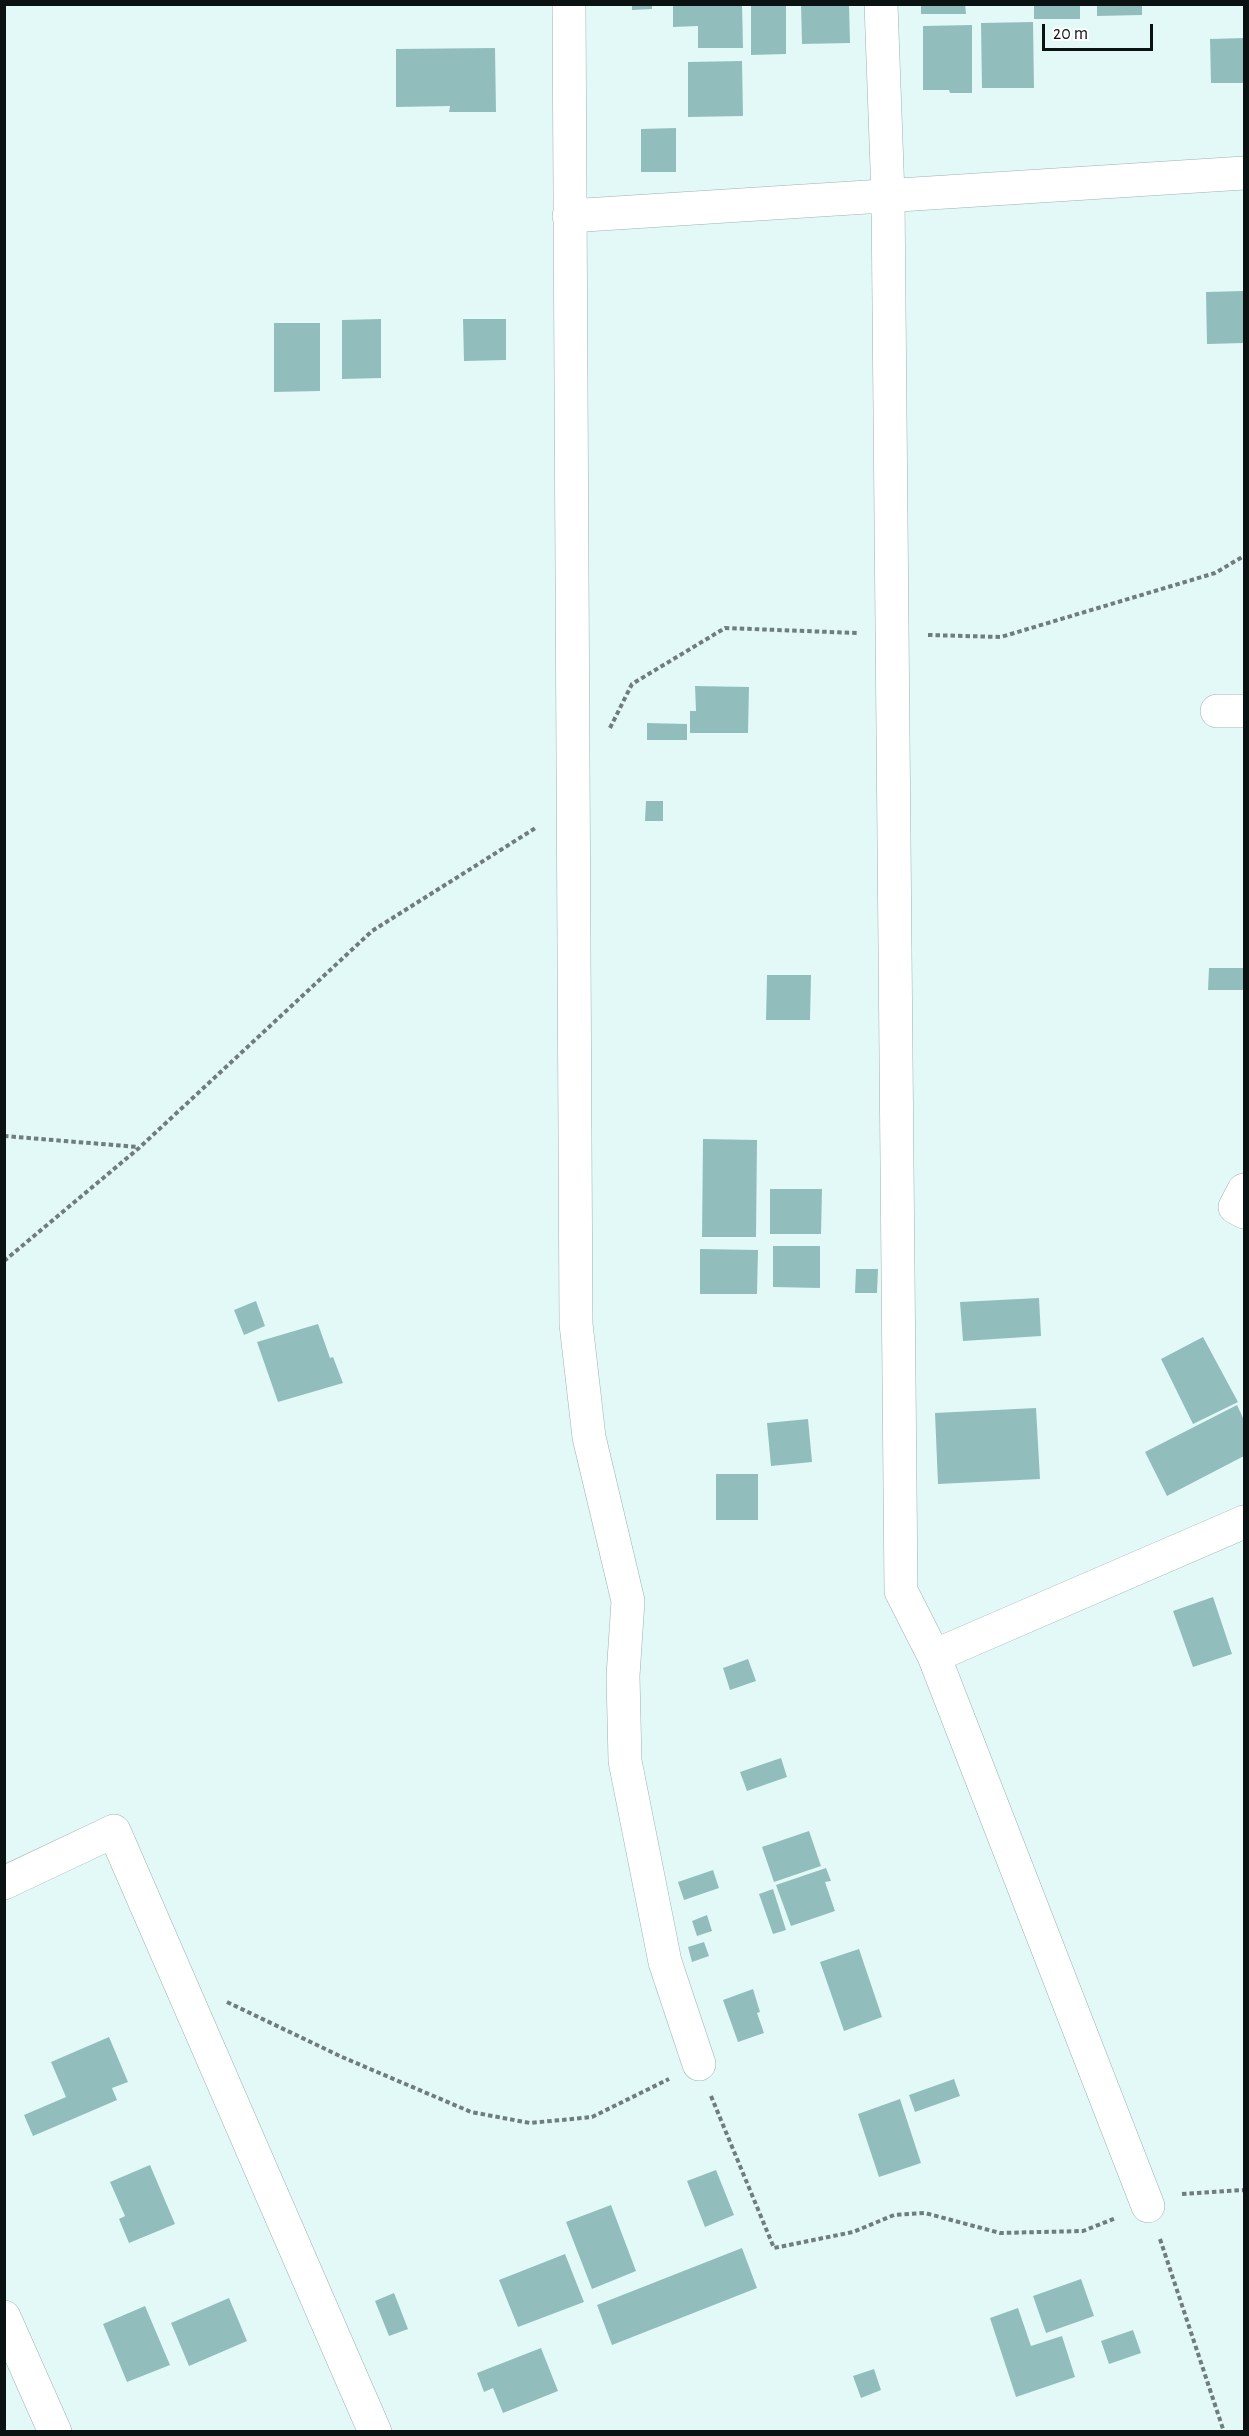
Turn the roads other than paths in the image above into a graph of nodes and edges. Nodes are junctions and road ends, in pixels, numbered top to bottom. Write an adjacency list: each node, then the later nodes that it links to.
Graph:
1 (568, 4): 5 (street)
2 (881, 4): 4 (street)
3 (1245, 173): 4 (street)
4 (888, 196): 5 (street); 9 (street)
5 (569, 216): 11 (street)
6 (1245, 1190): 7 (street)
7 (1245, 1212)
8 (1245, 1522): 9 (street)
9 (934, 1656): 12 (street)
10 (4, 1883): 15 (street)
11 (699, 2064)
12 (1148, 2206)
13 (4, 2317): 14 (street)
14 (55, 2432)
15 (375, 2432)

